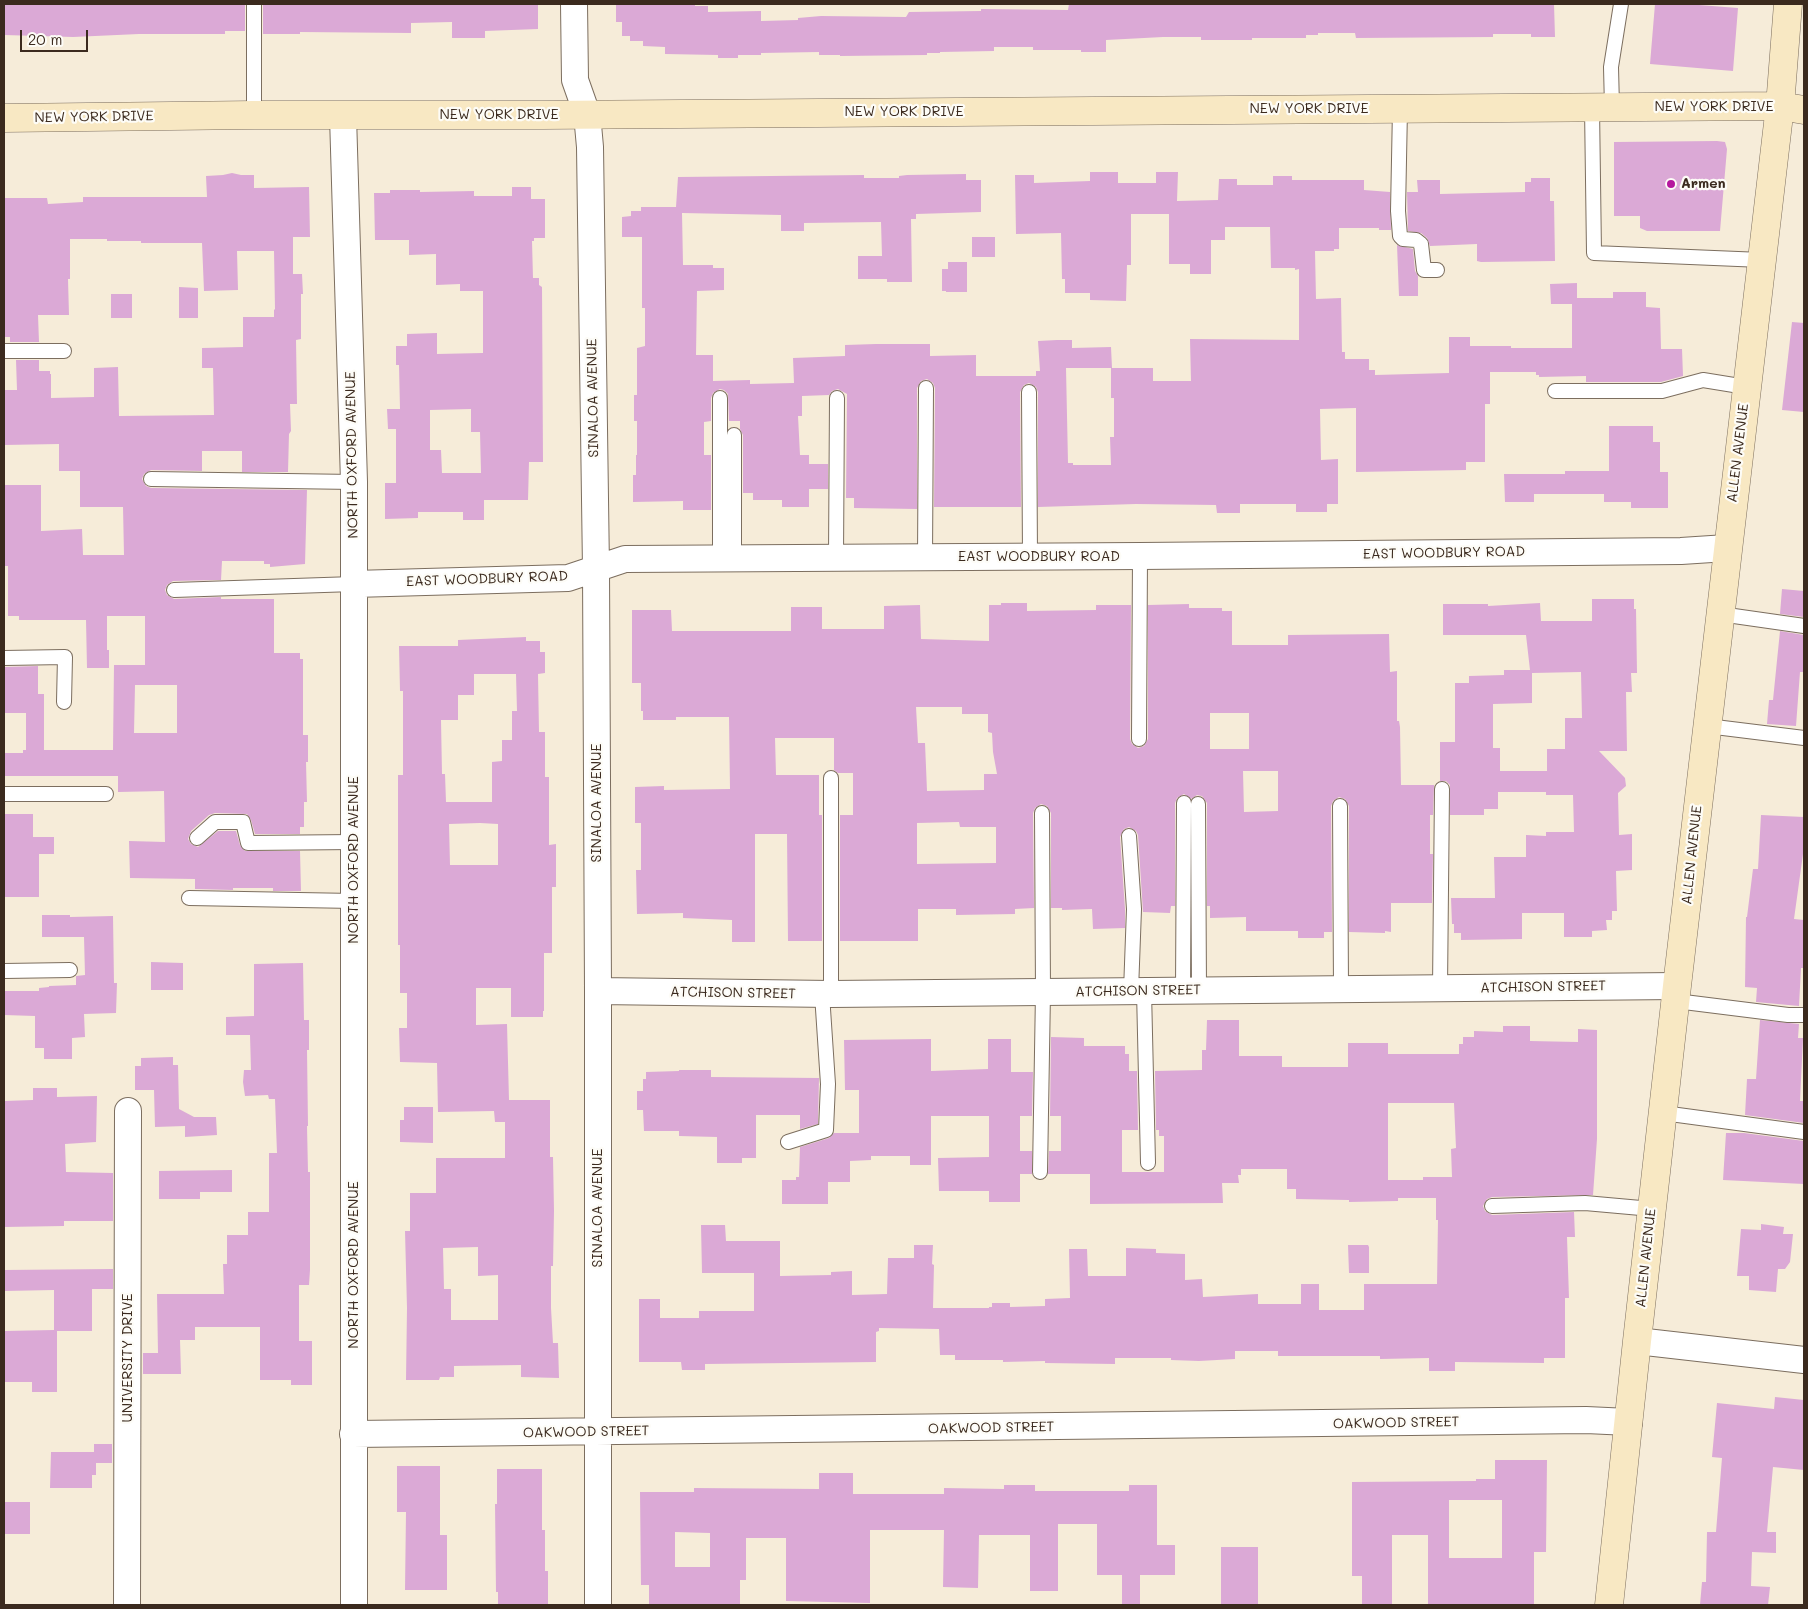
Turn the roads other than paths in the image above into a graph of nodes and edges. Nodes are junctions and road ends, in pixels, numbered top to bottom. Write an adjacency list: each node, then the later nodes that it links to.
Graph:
1 (254, 4): 9 (lane)
2 (574, 4): 8 (street, SINALOA AVENUE)
3 (1621, 4): 5 (lane)
4 (1788, 4): 6 (street, ALLEN AVENUE)
5 (1602, 107): 6 (street, NEW YORK DRIVE); 7 (street, NEW YORK DRIVE); 12 (lane)
6 (1792, 108): 12 (street, ALLEN AVENUE)
7 (1400, 109): 8 (street, NEW YORK DRIVE); 13 (lane)
8 (587, 114): 10 (street, NEW YORK DRIVE); 31 (street, SINALOA AVENUE)
9 (254, 115): 10 (street, NEW YORK DRIVE); 11 (street, NEW YORK DRIVE)
10 (343, 116): 24 (street, NORTH OXFORD AVENUE)
11 (4, 118)
12 (1762, 260): 16 (street, ALLEN AVENUE)
13 (1437, 270)
14 (4, 351): 15 (lane)
15 (64, 351)
16 (1746, 387): 18 (lane); 25 (street, ALLEN AVENUE)
17 (926, 388): 30 (lane)
18 (1555, 391)
19 (1029, 392): 28 (lane)
20 (720, 398): 29 (lane)
21 (837, 398): 27 (lane)
22 (734, 435): 29 (lane)
23 (151, 479): 24 (lane)
24 (354, 482): 32 (street, NORTH OXFORD AVENUE)
25 (1727, 548): 26 (street, EAST WOODBURY ROAD); 34 (street, ALLEN AVENUE)
26 (1140, 556): 28 (street, EAST WOODBURY ROAD); 40 (lane)
27 (836, 557): 29 (street, EAST WOODBURY ROAD); 30 (street, EAST WOODBURY ROAD)
28 (1030, 557): 30 (street, EAST WOODBURY ROAD)
29 (727, 558): 31 (street, EAST WOODBURY ROAD)
30 (925, 558)
31 (596, 569): 32 (street, EAST WOODBURY ROAD); 58 (street, SINALOA AVENUE)
32 (354, 584): 33 (lane); 50 (street, NORTH OXFORD AVENUE)
33 (174, 590)
34 (1720, 614): 35 (lane); 38 (street, ALLEN AVENUE)
35 (1804, 626)
36 (4, 658): 37 (lane)
37 (64, 702)
38 (1707, 726): 39 (lane); 62 (street, ALLEN AVENUE)
39 (1804, 738)
40 (1139, 739)
41 (830, 778): 61 (lane)
42 (1442, 788): 55 (lane)
43 (4, 794): 44 (lane)
44 (106, 794)
45 (1191, 804): 57 (lane)
46 (1340, 806): 56 (lane)
47 (1042, 813): 60 (lane)
48 (1129, 836): 59 (lane)
49 (197, 838): 50 (lane)
50 (354, 842): 52 (street, NORTH OXFORD AVENUE)
51 (189, 898): 52 (lane)
52 (354, 901): 76 (street, NORTH OXFORD AVENUE)
53 (70, 970): 54 (lane)
54 (4, 972)
55 (1440, 988): 56 (street, ATCHISON STREET); 62 (street, ATCHISON STREET)
56 (1341, 989): 57 (street, ATCHISON STREET)
57 (1191, 990): 59 (street, ATCHISON STREET)
58 (598, 991): 61 (street, ATCHISON STREET); 75 (street, SINALOA AVENUE)
59 (1137, 991): 60 (street, ATCHISON STREET); 68 (lane)
60 (1043, 992): 61 (street, ATCHISON STREET); 69 (lane)
61 (827, 994): 67 (lane)
62 (1676, 994): 63 (lane); 65 (street, ALLEN AVENUE)
63 (1804, 1015)
64 (128, 1111): 77 (street, UNIVERSITY DRIVE)
65 (1663, 1113): 66 (lane); 71 (street, ALLEN AVENUE)
66 (1804, 1132)
67 (788, 1142)
68 (1148, 1163)
69 (1040, 1172)
70 (1492, 1206): 71 (lane)
71 (1652, 1209): 72 (street, ALLEN AVENUE)
72 (1637, 1341): 73 (street); 74 (street, ALLEN AVENUE)
73 (1804, 1360)
74 (1629, 1422): 75 (street, OAKWOOD STREET); 80 (street, ALLEN AVENUE)
75 (597, 1432): 76 (street, OAKWOOD STREET); 79 (street, SINALOA AVENUE)
76 (353, 1434): 78 (street, NORTH OXFORD AVENUE)
77 (127, 1605)
78 (354, 1605)
79 (598, 1605)
80 (1610, 1605)

